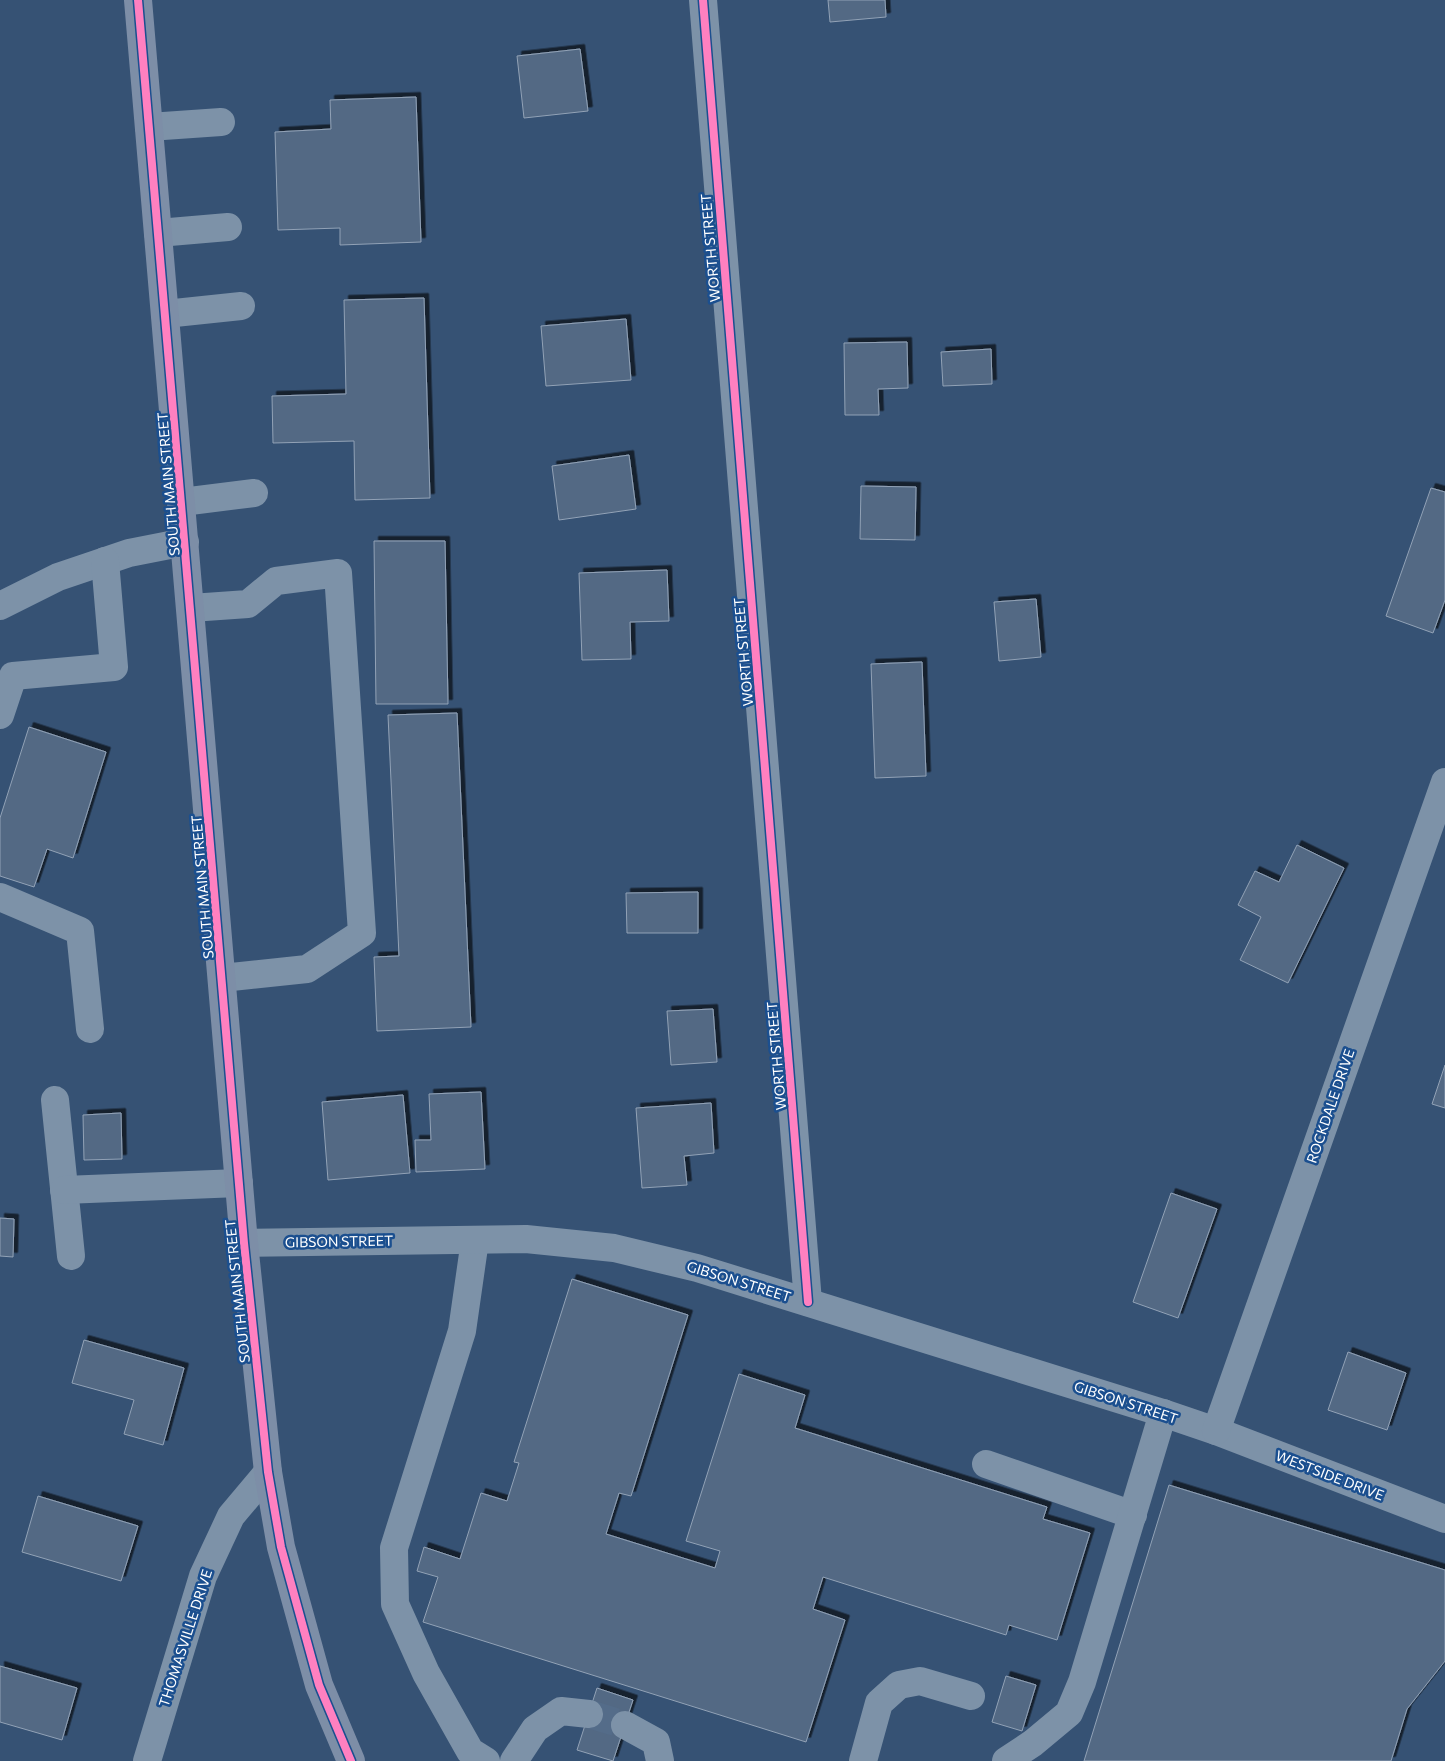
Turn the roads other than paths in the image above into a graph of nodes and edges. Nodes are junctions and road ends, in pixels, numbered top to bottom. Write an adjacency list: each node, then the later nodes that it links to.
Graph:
1 (138, 0): 4 (main road, SOUTH MAIN STREET)
2 (703, 0): 26 (street, WORTH STREET)
3 (221, 122): 4 (street)
4 (149, 127): 6 (main road, SOUTH MAIN STREET)
5 (228, 227): 6 (street)
6 (158, 233): 8 (main road, SOUTH MAIN STREET)
7 (241, 306): 8 (street)
8 (165, 314): 10 (main road, SOUTH MAIN STREET)
9 (254, 493): 10 (street)
10 (182, 502): 11 (main road, SOUTH MAIN STREET)
11 (185, 542): 12 (street); 14 (main road, SOUTH MAIN STREET)
12 (105, 561): 13 (street); 15 (street)
13 (0, 606)
14 (191, 608): 18 (main road, SOUTH MAIN STREET); 18 (street)
15 (0, 715)
16 (1445, 782): 28 (street, ROCKDALE DRIVE)
17 (0, 897): 19 (street)
18 (222, 978): 21 (main road, SOUTH MAIN STREET)
19 (90, 1029)
20 (55, 1100): 22 (street)
21 (239, 1183): 22 (street); 24 (main road, SOUTH MAIN STREET)
22 (64, 1190): 25 (street)
23 (475, 1240): 24 (street, GIBSON STREET); 26 (street, GIBSON STREET); 38 (street)
24 (244, 1242): 30 (main road, SOUTH MAIN STREET)
25 (71, 1256)
26 (808, 1302): 27 (street, GIBSON STREET)
27 (1163, 1413): 28 (street, GIBSON STREET); 31 (street)
28 (1216, 1431): 32 (street, WESTSIDE DRIVE)
29 (986, 1464): 31 (street)
30 (268, 1472): 36 (street, THOMASVILLE DRIVE); 37 (main road, SOUTH MAIN STREET)
31 (1132, 1515): 42 (street)
32 (1445, 1519)
33 (971, 1696): 41 (street)
34 (589, 1714): 39 (street)
35 (625, 1724): 40 (street)
36 (147, 1761)
37 (351, 1761)
38 (486, 1761)
39 (514, 1761)
40 (660, 1761)
41 (863, 1761)
42 (1006, 1761)

